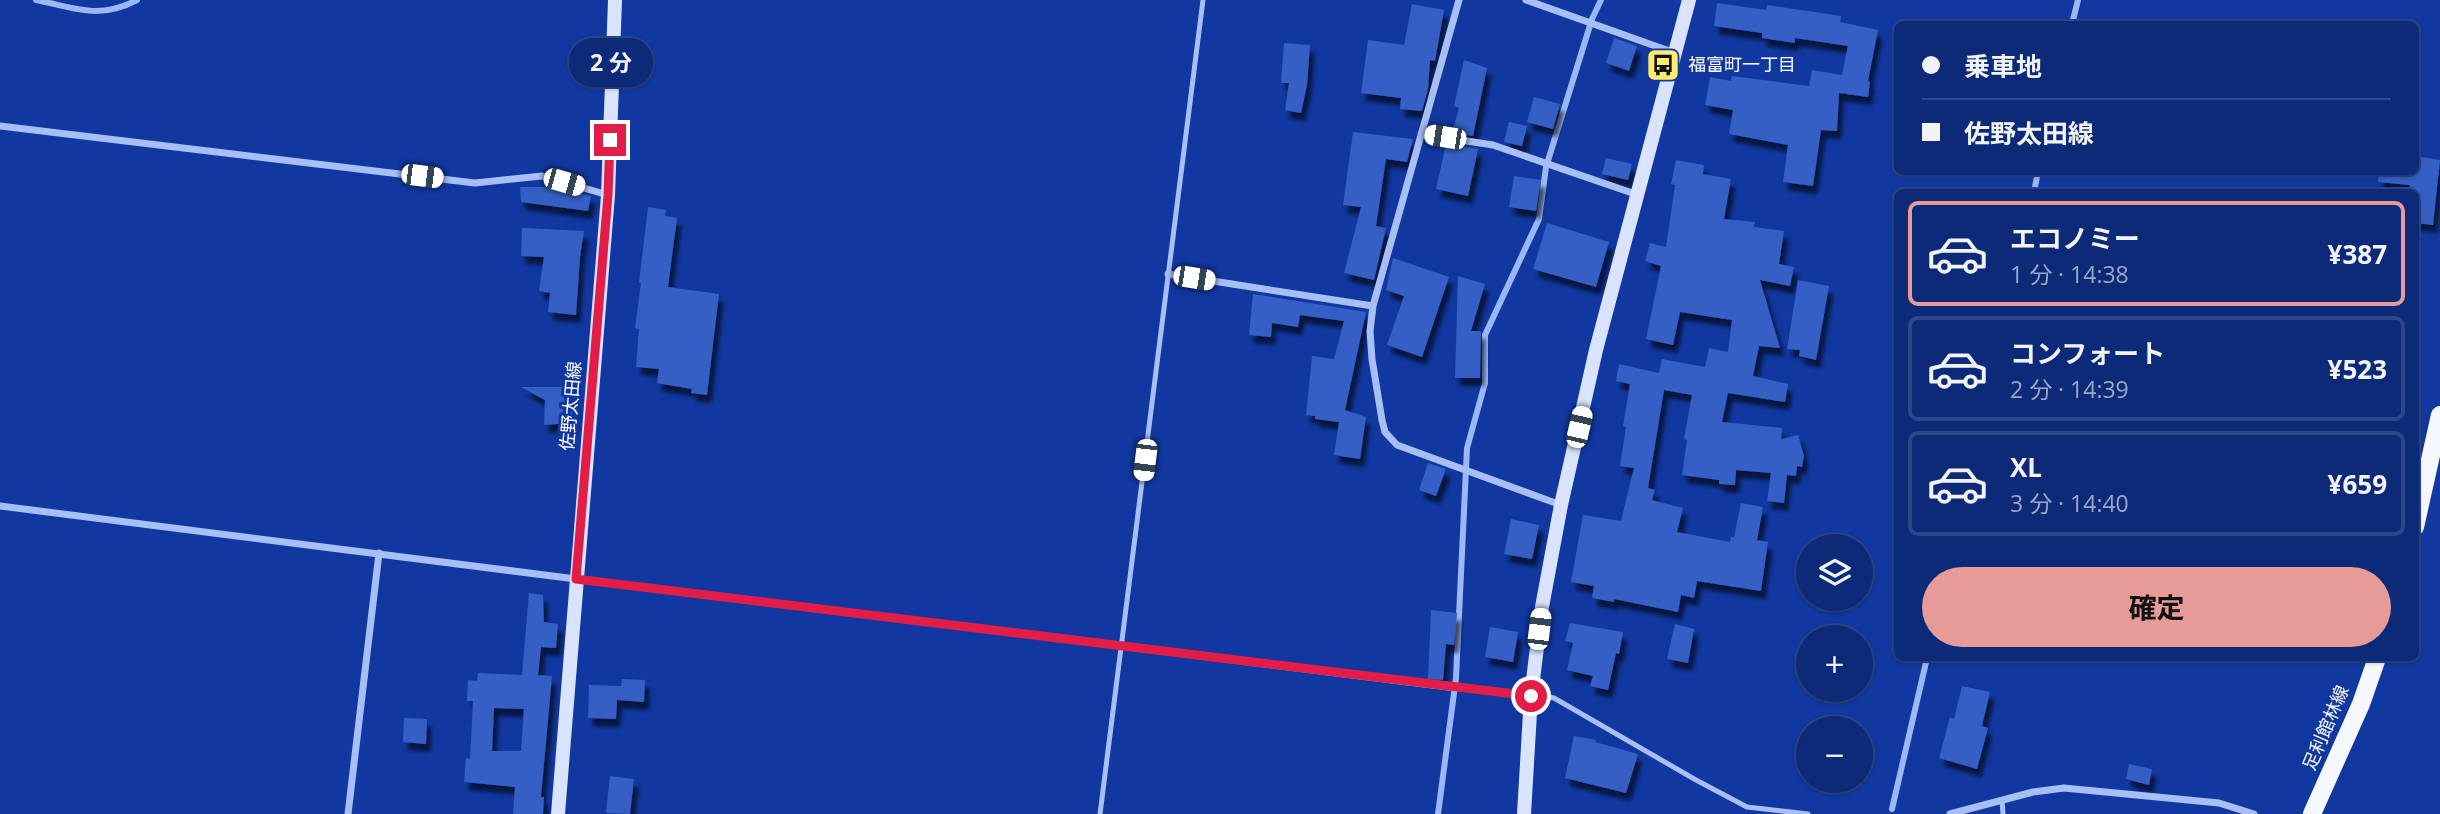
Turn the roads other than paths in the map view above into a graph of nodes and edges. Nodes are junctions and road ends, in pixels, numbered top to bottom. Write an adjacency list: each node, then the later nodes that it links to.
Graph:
1 (615, 0): 9 (street, 佐野太田線)
2 (1203, 0): 11 (lane)
3 (1459, 0): 8 (street)
4 (1526, 0): 6 (street)
5 (1689, 0): 6 (street)
6 (1676, 53): 10 (street)
7 (0, 126): 9 (street)
8 (1422, 134): 10 (street); 12 (street)
9 (608, 195): 18 (street, 佐野太田線)
10 (1639, 195): 14 (street)
11 (1168, 274): 12 (street); 19 (lane)
12 (1373, 306): 14 (street)
13 (2440, 415): 16 (main road)
14 (1561, 505): 21 (street)
15 (0, 506): 17 (street)
16 (2419, 509)
17 (379, 553): 18 (street); 23 (street)
18 (576, 579): 19 (lane); 24 (street, 佐野太田線)
19 (1122, 646): 21 (lane); 25 (lane)
20 (2376, 661): 31 (main road, 足利館林線)
21 (1531, 696): 26 (street); 27 (lane)
22 (2002, 800): 28 (street); 29 (lane); 30 (street)
23 (348, 814)
24 (558, 814)
25 (1100, 814)
26 (1524, 814)
27 (1808, 814)
28 (1950, 814)
29 (2003, 814)
30 (2254, 814)
31 (2312, 814)

